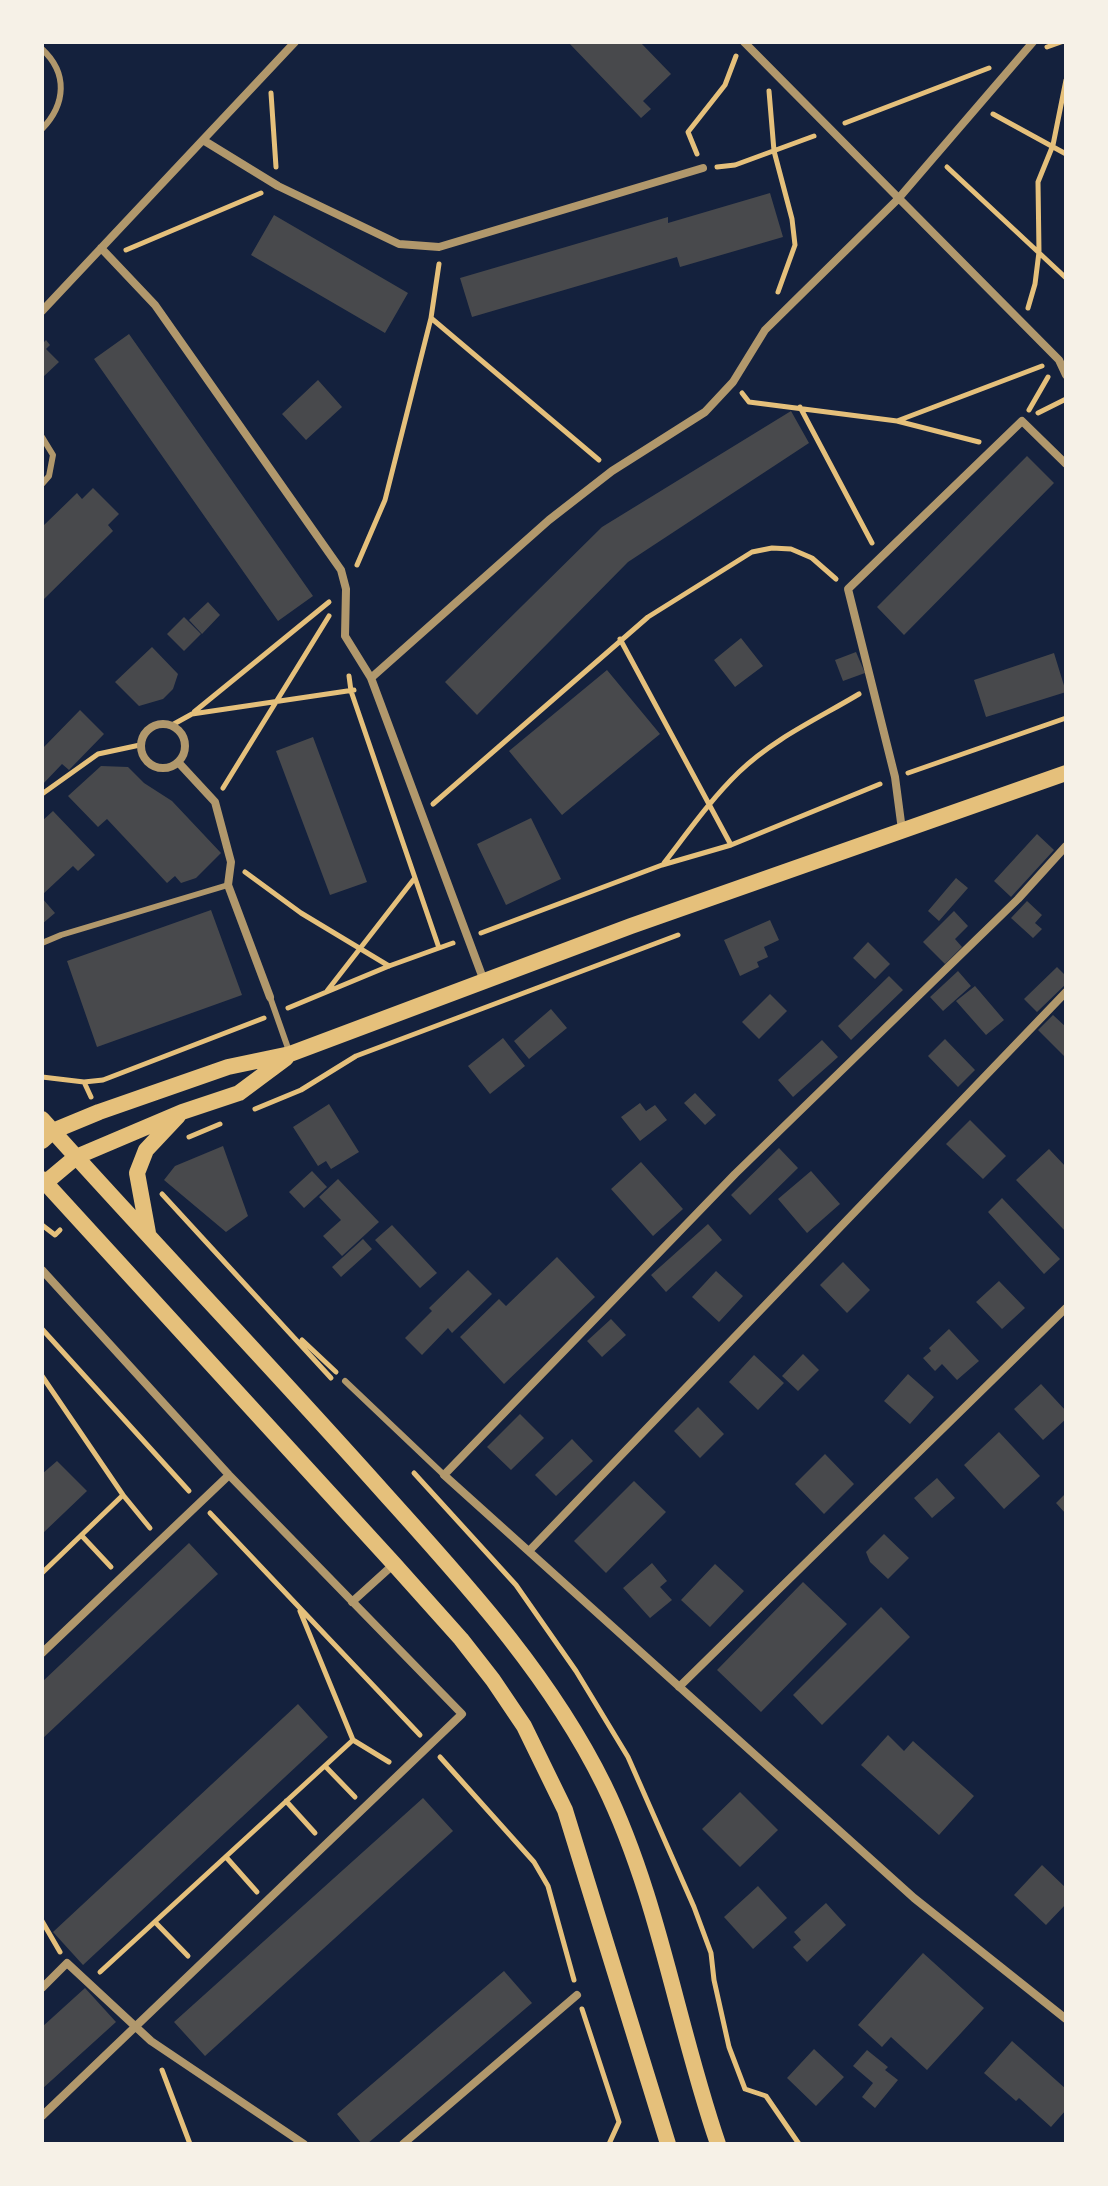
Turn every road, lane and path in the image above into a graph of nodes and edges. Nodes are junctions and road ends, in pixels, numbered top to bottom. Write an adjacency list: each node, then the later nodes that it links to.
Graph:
1 (295, 42): 13 (street)
2 (744, 42): 7 (street)
3 (1033, 42): 6 (street)
4 (42, 49): 11 (lane)
5 (738, 52): 18 (path)
6 (1020, 57): 10 (street); 12 (path)
7 (767, 65): 12 (street); 15 (path)
8 (1066, 80): 14 (path)
9 (271, 89): 19 (path)
10 (978, 106): 14 (path); 17 (street)
11 (42, 129)
12 (830, 129): 15 (path); 20 (street)
13 (203, 140): 19 (street); 22 (street)
14 (1053, 145): 16 (path); 23 (path)
15 (774, 151): 18 (path); 29 (path)
16 (1066, 154)
17 (935, 156): 20 (street); 23 (path)
18 (703, 168): 21 (street)
19 (278, 186): 21 (street); 24 (path)
20 (898, 199): 28 (street); 29 (street)
21 (439, 247): 27 (path)
22 (101, 248): 24 (street); 26 (street)
23 (1039, 252): 25 (path); 28 (path)
24 (111, 258): 44 (street)
25 (1066, 278)
26 (42, 311)
27 (431, 318): 40 (path); 42 (path)
28 (1022, 324): 30 (street)
29 (765, 330): 32 (street)
30 (1059, 360): 31 (street); 35 (path); 36 (path)
31 (1066, 375)
32 (733, 382): 34 (path); 40 (street)
33 (1066, 399): 36 (path)
34 (800, 407): 35 (path); 43 (path)
35 (897, 421): 38 (path)
36 (1022, 421): 38 (street); 39 (street)
37 (42, 437): 41 (lane)
38 (996, 446): 43 (street)
39 (1066, 464)
40 (612, 471): 48 (street)
41 (42, 484)
42 (365, 550)
43 (880, 558): 45 (street)
44 (346, 589): 46 (street); 51 (path); 52 (path)
45 (848, 589): 47 (path); 49 (street)
46 (345, 636): 48 (street); 50 (path)
47 (620, 639): 61 (path); 62 (path)
48 (371, 678): 50 (path); 62 (street)
49 (874, 685): 58 (street); 61 (path)
50 (351, 691): 51 (path); 68 (path)
51 (274, 701): 52 (path); 60 (path)
52 (192, 714): 54 (path)
53 (1066, 718): 58 (path)
54 (172, 725): 55 (street); 56 (street)
55 (140, 745): 56 (street); 59 (path)
56 (178, 762): 60 (street)
57 (1066, 773): 63 (main road)
58 (895, 777): 63 (street); 64 (path)
59 (42, 794)
60 (215, 802): 66 (street)
61 (708, 806): 64 (path); 67 (path)
62 (423, 813): 71 (street)
63 (902, 831): 76 (main road)
64 (731, 845): 67 (path)
65 (1066, 846): 100 (street)
66 (231, 862): 69 (street); 73 (path)
67 (662, 865): 71 (path)
68 (415, 878): 73 (path); 74 (path)
69 (228, 885): 72 (lane); 79 (street)
70 (685, 932): 84 (path)
71 (468, 938): 74 (path); 76 (street)
72 (42, 943)
73 (360, 948): 75 (path); 77 (path)
74 (439, 948): 75 (path)
75 (389, 966): 77 (path)
76 (484, 981): 81 (main road)
77 (325, 992): 80 (path)
78 (1066, 992): 105 (street)
79 (270, 997): 80 (lane)
80 (276, 1013): 81 (lane); 83 (path)
81 (290, 1054): 85 (main road); 86 (main road)
82 (42, 1077): 83 (path)
83 (84, 1082): 85 (path)
84 (251, 1111)
85 (99, 1112): 88 (main road)
86 (182, 1112): 90 (main road); 92 (main road)
87 (225, 1122): 89 (path)
88 (46, 1130): 90 (main road)
89 (186, 1139)
90 (76, 1157): 91 (main road); 92 (main road)
91 (44, 1181): 106 (main road)
92 (148, 1235): 141 (main road)
93 (42, 1270): 99 (street)
94 (1066, 1308): 113 (street)
95 (281, 1320): 98 (path)
96 (42, 1329): 102 (path)
97 (42, 1376): 101 (path)
98 (345, 1381): 100 (lane)
99 (229, 1475): 102 (street); 109 (street)
100 (444, 1475): 105 (street)
101 (123, 1495): 103 (path); 104 (path)
102 (200, 1502): 104 (street); 110 (path)
103 (82, 1536): 107 (path); 108 (path)
104 (160, 1540): 108 (street)
105 (530, 1550): 113 (street)
106 (394, 1564): 109 (street); 133 (main road)
107 (42, 1573)
108 (121, 1577): 111 (street)
109 (352, 1602): 115 (street)
110 (298, 1606): 114 (path); 115 (path)
111 (42, 1653)
112 (576, 1671): 142 (path)
113 (679, 1687): 130 (street)
114 (353, 1740): 116 (path); 117 (path)
115 (431, 1747): 117 (street); 129 (path)
116 (325, 1766): 118 (path); 119 (path)
117 (405, 1772): 119 (street)
118 (286, 1801): 120 (path); 121 (path)
119 (366, 1809): 120 (street)
120 (327, 1846): 122 (street)
121 (226, 1857): 122 (path); 124 (path)
122 (266, 1903): 126 (street)
123 (42, 1921): 125 (path)
124 (155, 1922): 126 (path); 127 (path)
125 (67, 1963): 127 (street); 128 (street)
126 (199, 1967): 131 (street)
127 (88, 1984): 131 (street)
128 (42, 1988)
129 (577, 1995): 137 (street); 138 (path)
130 (1066, 2019)
131 (134, 2029): 132 (street); 134 (street)
132 (151, 2041): 135 (path); 136 (street)
133 (660, 2113): 139 (main road); 140 (main road)
134 (42, 2116)
135 (190, 2144)
136 (304, 2144)
137 (403, 2144)
138 (609, 2144)
139 (657, 2144)
140 (668, 2144)
141 (718, 2144)
142 (799, 2144)

